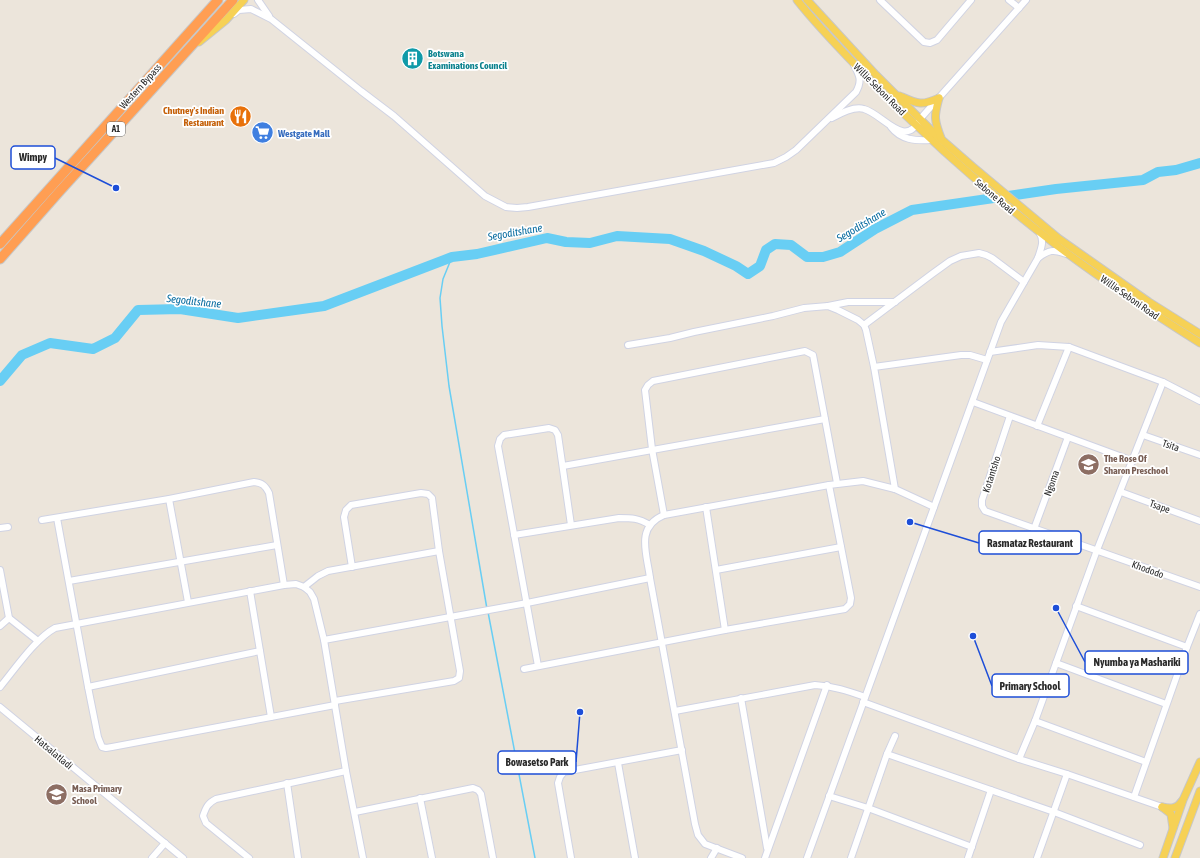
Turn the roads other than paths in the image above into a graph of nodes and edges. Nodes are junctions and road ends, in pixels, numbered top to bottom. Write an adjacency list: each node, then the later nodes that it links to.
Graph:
1 (218, 0): 26 (highway, Western Bypass / A1)
2 (233, 0): 14 (highway, Western Bypass / A1)
3 (244, 0): 13 (main road)
4 (258, 0): 12 (street)
5 (797, 0): 15 (main road, Willie Seboni Road)
6 (807, 0): 16 (main road, Willie Seboni Road)
7 (971, 0): 10 (street)
8 (1009, 0): 11 (street)
9 (1026, 0): 11 (street)
10 (884, 1)
11 (1019, 8): 17 (street)
12 (271, 19): 13 (street); 18 (street)
13 (226, 20): 14 (main road)
14 (183, 56): 29 (highway, Western Bypass / A1)
15 (852, 62): 18 (street); 19 (main road, Willie Seboni Road)
16 (894, 94): 17 (main road); 19 (main road, Willie Seboni Road)
17 (939, 98): 19 (street); 21 (main road)
18 (827, 120): 20 (street)
19 (918, 122): 20 (street); 21 (main road, Willie Seboni Road); 22 (main road, Willie Seboni Road)
20 (891, 127): 22 (street)
21 (941, 139): 23 (main road, Willie Seboni Road)
22 (931, 140): 23 (main road, Willie Seboni Road)
23 (970, 170): 24 (main road, Sebone Road)
24 (1025, 215): 25 (main road, Willie Seboni Road); 34 (main road, Willie Seboni Road)
25 (1039, 231): 27 (main road, Willie Seboni Road); 28 (street)
26 (0, 244)
27 (1072, 257): 28 (street); 35 (main road, Willie Seboni Road)
28 (1038, 258): 30 (street)
29 (0, 259)
30 (1024, 282): 31 (street); 38 (street)
31 (895, 302): 32 (street); 33 (street)
32 (828, 306): 33 (street); 36 (street)
33 (864, 325): 40 (street)
34 (1200, 334)
35 (1200, 343)
36 (628, 345)
37 (1069, 347): 38 (street); 41 (street); 46 (street)
38 (990, 352): 39 (street)
39 (987, 360): 40 (street); 43 (street)
40 (874, 367): 55 (street)
41 (1163, 382): 42 (street); 47 (street)
42 (1200, 401)
43 (973, 402): 44 (street); 58 (street)
44 (1010, 416): 46 (street); 68 (street, Kotantsho)
45 (825, 419): 49 (street); 49 (street); 53 (street)
46 (1037, 426): 48 (street)
47 (1143, 435): 50 (street, Tsita); 51 (street)
48 (1068, 437): 51 (street); 68 (street, Ngoma)
49 (652, 449): 52 (street); 60 (street)
50 (1200, 455)
51 (1133, 460): 56 (street)
52 (563, 466): 64 (street); 69 (street)
53 (837, 483): 54 (street); 55 (street)
54 (829, 484): 59 (street); 71 (street)
55 (895, 489): 58 (street)
56 (1121, 492): 63 (street, Tsape); 72 (street)
57 (169, 499): 61 (street); 70 (street); 74 (street)
58 (934, 507): 105 (street)
59 (706, 508): 60 (street); 77 (street)
60 (664, 515): 65 (street)
61 (56, 518): 62 (street); 79 (street)
62 (42, 520)
63 (1200, 521)
64 (571, 525): 65 (street); 69 (street)
65 (650, 525): 78 (street)
66 (8, 527): 67 (street)
67 (0, 528)
68 (1034, 529): 72 (street, Kotantsho)
69 (514, 535): 85 (street)
70 (277, 545): 74 (street); 80 (street)
71 (841, 547): 77 (street); 92 (street)
72 (1097, 550): 82 (street, Khododo); 86 (street)
73 (439, 551): 75 (street); 75 (street); 88 (street)
74 (180, 561): 79 (street); 84 (street)
75 (352, 567): 81 (street)
76 (0, 570): 89 (street)
77 (716, 570): 92 (street)
78 (650, 578): 85 (street); 95 (street)
79 (68, 581): 90 (street)
80 (284, 585): 81 (street); 83 (street)
81 (304, 587): 93 (street)
82 (1200, 587)
83 (250, 591): 84 (street); 97 (street)
84 (188, 602): 90 (street)
85 (527, 603): 88 (street); 99 (street)
86 (1076, 606): 96 (street); 98 (street)
87 (1200, 614): 96 (street)
88 (451, 617): 93 (street); 106 (street)
89 (9, 618): 91 (street); 94 (street)
90 (76, 623): 94 (street); 103 (street)
91 (0, 626)
92 (725, 630): 95 (street)
93 (324, 640): 106 (street)
94 (38, 641): 102 (street)
95 (662, 642): 99 (street); 109 (street)
96 (1186, 647): 107 (street)
97 (260, 651): 103 (street); 110 (street)
98 (1056, 663): 107 (street); 111 (street)
99 (538, 666): 100 (street)
100 (524, 669)
101 (827, 685): 104 (street); 105 (street); 137 (street)
102 (0, 687)
103 (88, 687): 110 (street)
104 (741, 698): 109 (street); 137 (street)
105 (864, 700): 115 (street); 124 (street)
106 (335, 703): 110 (street); 119 (street)
107 (1166, 704): 116 (street)
108 (0, 707): 133 (street, Hatsalatladi)
109 (675, 711): 113 (street)
110 (271, 717)
111 (1035, 721): 115 (street); 116 (street)
112 (895, 736): 114 (street)
113 (682, 750): 117 (street); 136 (street)
114 (887, 754): 122 (street); 129 (street)
115 (1019, 759): 120 (street)
116 (1146, 762): 125 (street)
117 (618, 763): 145 (street); 146 (street)
118 (1199, 766): 127 (main road)
119 (346, 771): 121 (street); 130 (street)
120 (1067, 774): 125 (street); 131 (street)
121 (287, 783): 140 (street); 141 (street)
122 (991, 790): 131 (street); 135 (street)
123 (1200, 791): 155 (main road)
124 (829, 796): 129 (street); 150 (street)
125 (1134, 797): 128 (street)
126 (420, 798): 130 (street); 143 (street); 144 (street)
127 (1183, 800): 128 (main road); 132 (main road)
128 (1162, 807): 132 (main road)
129 (868, 808): 135 (street); 151 (street)
130 (355, 812): 142 (street)
131 (1054, 812): 134 (street); 153 (street)
132 (1174, 830): 154 (main road)
133 (164, 843): 138 (street); 139 (street, Hatsalatladi)
134 (1140, 845)
135 (972, 847): 152 (street)
136 (717, 848): 147 (street); 148 (street)
137 (768, 850): 149 (street)
138 (152, 858)
139 (182, 858)
140 (249, 858)
141 (298, 858)
142 (363, 858)
143 (432, 858)
144 (493, 858)
145 (571, 858)
146 (635, 858)
147 (710, 858)
148 (742, 858)
149 (765, 858)
150 (807, 858)
151 (851, 858)
152 (968, 858)
153 (1038, 858)
154 (1163, 858)
155 (1175, 858)

